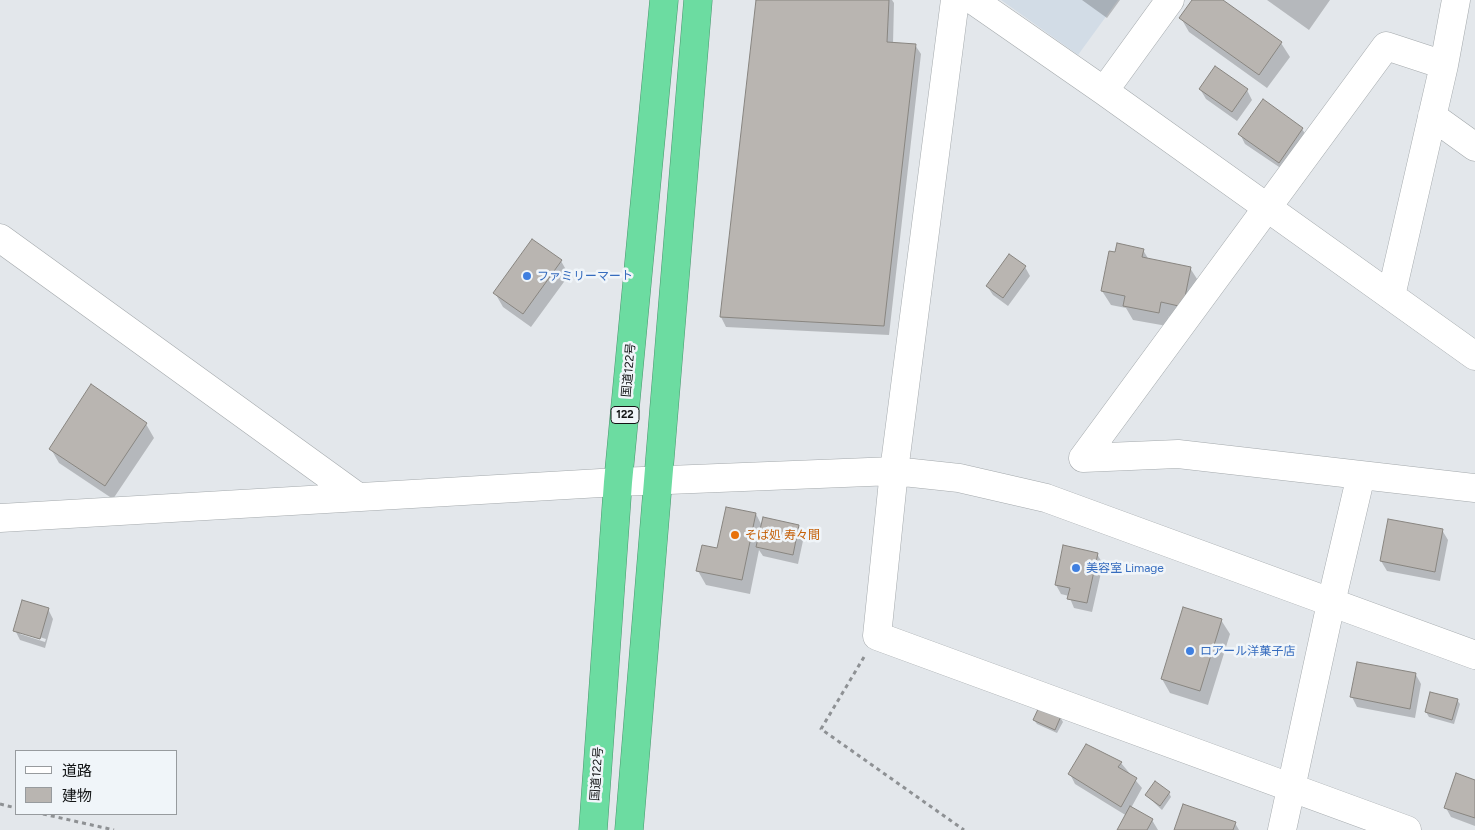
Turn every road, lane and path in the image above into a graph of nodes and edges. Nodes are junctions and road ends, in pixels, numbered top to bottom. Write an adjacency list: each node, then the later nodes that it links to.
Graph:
1 (664, 0): 18 (highway, 国道122号 / 122)
2 (698, 0): 17 (highway)
3 (955, 0): 15 (street)
4 (973, 0): 8 (street)
5 (1170, 0): 8 (street)
6 (1456, 0): 7 (street)
7 (1444, 65): 9 (street); 11 (street)
8 (1104, 91): 11 (street)
9 (1432, 116): 10 (street); 13 (street)
10 (1475, 146)
11 (1268, 208): 13 (street); 16 (street)
12 (0, 238): 20 (street)
13 (1391, 296): 14 (street)
14 (1475, 356)
15 (894, 471): 17 (street); 22 (street); 23 (street)
16 (1361, 475): 19 (street); 22 (street)
17 (657, 481): 18 (street); 31 (highway)
18 (618, 482): 20 (street); 30 (highway, 国道122号 / 122)
19 (1475, 488)
20 (358, 497): 21 (street)
21 (0, 518)
22 (1331, 603): 24 (street); 25 (street)
23 (877, 636): 25 (street); 32 (path)
24 (1475, 655)
25 (1290, 787): 33 (street); 34 (street)
26 (0, 804): 27 (path)
27 (15, 808)
28 (47, 815): 29 (path)
29 (114, 830)
30 (593, 830)
31 (628, 830)
32 (964, 830)
33 (1282, 830)
34 (1407, 830)

